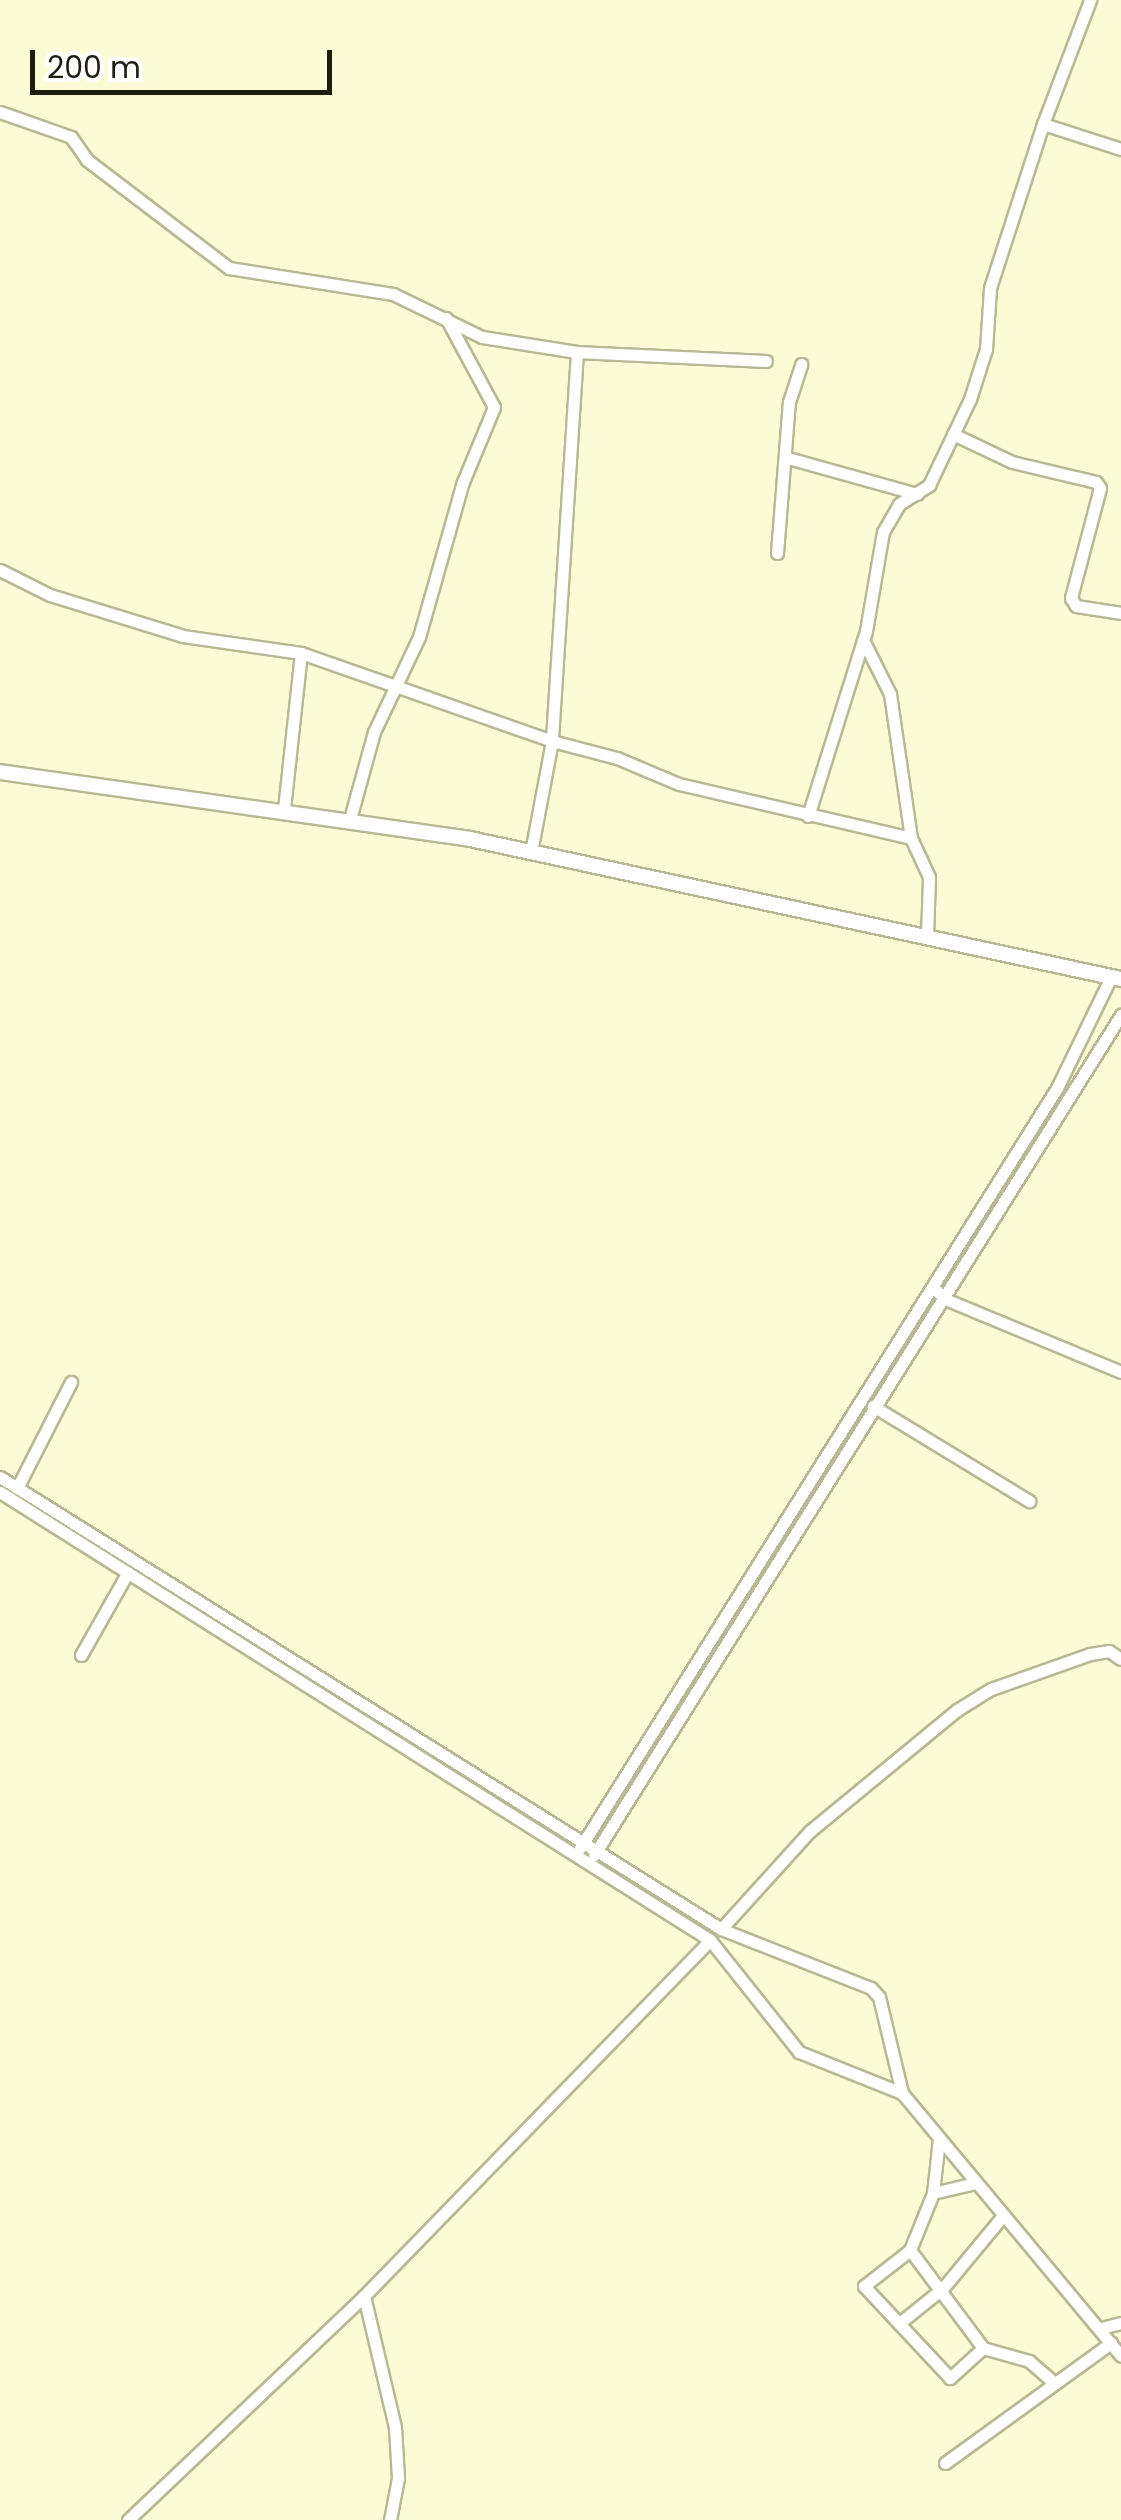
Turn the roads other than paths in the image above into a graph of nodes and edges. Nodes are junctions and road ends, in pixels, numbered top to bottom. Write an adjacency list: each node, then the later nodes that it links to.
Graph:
1 (1090, 0): 3 (street)
2 (0, 112): 5 (street)
3 (1043, 124): 4 (street); 9 (street)
4 (1121, 149)
5 (443, 314): 6 (street); 17 (street)
6 (577, 352): 7 (street); 18 (street)
7 (766, 361)
8 (801, 364): 10 (street)
9 (954, 434): 11 (street); 14 (street)
10 (788, 458): 11 (street); 12 (street)
11 (916, 494): 15 (street)
12 (777, 553)
13 (0, 570): 16 (street)
14 (1121, 613)
15 (863, 640): 21 (street); 23 (street)
16 (301, 653): 17 (street); 20 (street)
17 (394, 685): 18 (street); 22 (street)
18 (552, 742): 21 (street); 24 (street)
19 (0, 772): 20 (main road)
20 (284, 808): 22 (main road)
21 (808, 816): 23 (street)
22 (350, 818): 24 (main road)
23 (911, 838): 25 (street)
24 (531, 852): 25 (main road)
25 (926, 936): 26 (main road)
26 (1116, 978): 28 (street)
27 (1121, 1014): 29 (street)
28 (933, 1287): 29 (street); 40 (street)
29 (945, 1300): 30 (street); 32 (street)
30 (1121, 1372)
31 (71, 1382): 34 (street)
32 (874, 1406): 36 (street); 41 (street)
33 (0, 1477): 34 (street)
34 (17, 1488): 40 (street)
35 (0, 1492): 37 (street)
36 (1029, 1501)
37 (128, 1572): 38 (street); 40 (street)
38 (81, 1655)
39 (1121, 1659): 42 (street)
40 (579, 1849): 41 (street)
41 (592, 1857): 42 (street); 43 (street)
42 (721, 1929): 44 (street)
43 (710, 1940): 44 (street); 51 (street)
44 (902, 2093): 45 (street)
45 (939, 2139): 46 (street); 47 (street)
46 (975, 2184): 47 (street); 48 (street)
47 (934, 2193): 49 (street)
48 (1001, 2218): 50 (street); 54 (street)
49 (910, 2250): 50 (street); 52 (street)
50 (943, 2288): 52 (street); 56 (street)
51 (364, 2296): 60 (street); 61 (street)
52 (902, 2321): 56 (street)
53 (1121, 2323): 54 (street)
54 (1101, 2328): 55 (street)
55 (1112, 2342): 57 (street); 58 (street)
56 (982, 2348): 58 (street)
57 (1121, 2356)
58 (1053, 2382): 59 (street)
59 (945, 2463)
60 (128, 2520)
61 (390, 2520)

